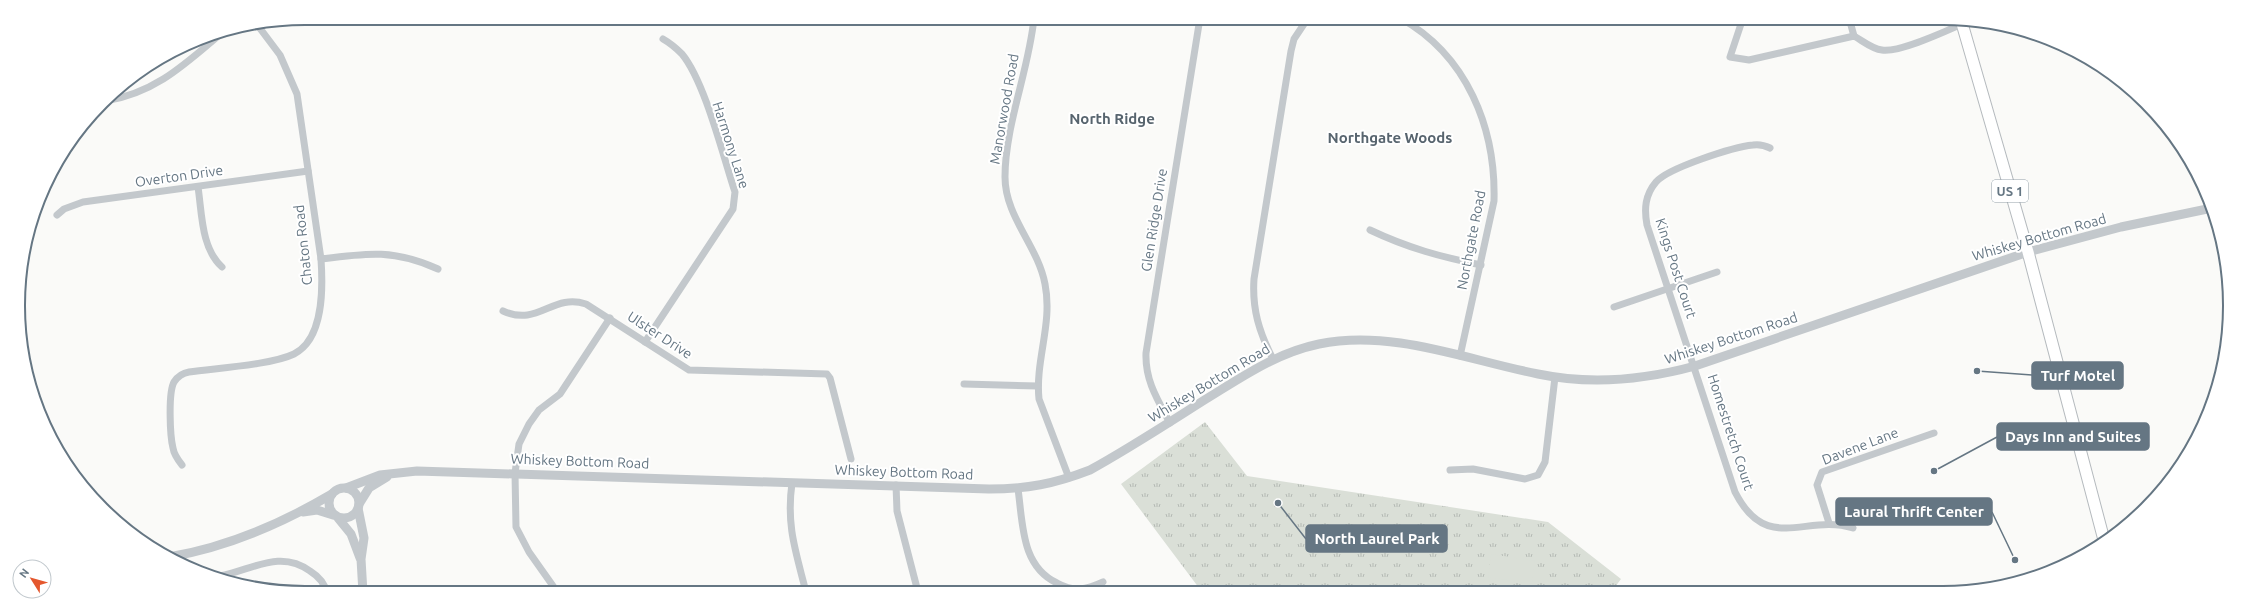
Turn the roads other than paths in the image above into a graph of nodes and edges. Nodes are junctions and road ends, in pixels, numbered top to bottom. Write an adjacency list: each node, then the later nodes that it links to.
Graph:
1 (1033, 25): 36 (street, Manorwood Road)
2 (1199, 25): 37 (street, Glen Ridge Drive)
3 (1303, 25): 32 (street)
4 (1410, 25): 22 (street, Northgate Road)
5 (1741, 25): 10 (street)
6 (1851, 25): 10 (street)
7 (1954, 26): 10 (street)
8 (1963, 26): 20 (main road, US 1)
9 (260, 28): 15 (street, Chaton Road)
10 (1854, 36)
11 (663, 39): 30 (street, Harmony Lane)
12 (211, 41): 13 (street)
13 (117, 98)
14 (1770, 148): 26 (street, Kings Post Court)
15 (308, 171): 16 (street, Overton Drive); 21 (street, Chaton Road)
16 (198, 187): 18 (street, Overton Drive); 23 (street)
17 (2206, 209): 20 (street, Whiskey Bottom Road)
18 (57, 215)
19 (1370, 230): 22 (street)
20 (2028, 252): 33 (street, Whiskey Bottom Road); 55 (main road, US 1)
21 (321, 259): 24 (street); 40 (street, Chaton Road)
22 (1481, 265): 31 (street, Northgate Road)
23 (222, 267)
24 (438, 269)
25 (1717, 272): 26 (street)
26 (1669, 288): 27 (street); 33 (street, Kings Post Court)
27 (1614, 307)
28 (503, 311): 29 (street, Ulster Drive)
29 (610, 318): 30 (street, Ulster Drive); 42 (street)
30 (645, 342): 39 (street, Ulster Drive)
31 (1460, 356): 32 (street, Whiskey Bottom Road); 34 (street, Whiskey Bottom Road)
32 (1273, 359): 37 (street, Whiskey Bottom Road)
33 (1695, 366): 34 (street, Whiskey Bottom Road); 53 (street, Homestretch Court)
34 (1555, 376): 41 (street)
35 (964, 384): 36 (street)
36 (1038, 386): 44 (street, Manorwood Road)
37 (1170, 423): 44 (street, Whiskey Bottom Road)
38 (1934, 433): 53 (street, Davene Lane)
39 (851, 459)
40 (182, 465)
41 (1450, 470)
42 (515, 473): 43 (street, Whiskey Bottom Road); 45 (street, Whiskey Bottom Road); 62 (street)
43 (394, 474): 47 (street, Whiskey Bottom Road); 50 (street, Whiskey Bottom Road)
44 (1069, 478): 48 (street, Whiskey Bottom Road)
45 (792, 483): 46 (street, Whiskey Bottom Road); 63 (street)
46 (896, 485): 48 (street, Whiskey Bottom Road); 64 (street)
47 (346, 488): 49 (street); 50 (street)
48 (1018, 489): 65 (street)
49 (332, 494): 51 (street); 52 (street)
50 (359, 506): 52 (street); 57 (street)
51 (300, 512): 52 (street); 56 (street)
52 (336, 516): 57 (street)
53 (1829, 523): 54 (street, Homestretch Court)
54 (1853, 528)
55 (2103, 535)
56 (178, 555)
57 (361, 559): 61 (street)
58 (226, 574): 60 (street)
59 (1103, 582): 66 (street)
60 (324, 586)
61 (363, 586)
62 (553, 586)
63 (804, 586)
64 (916, 586)
65 (1065, 586)
66 (1095, 586)

